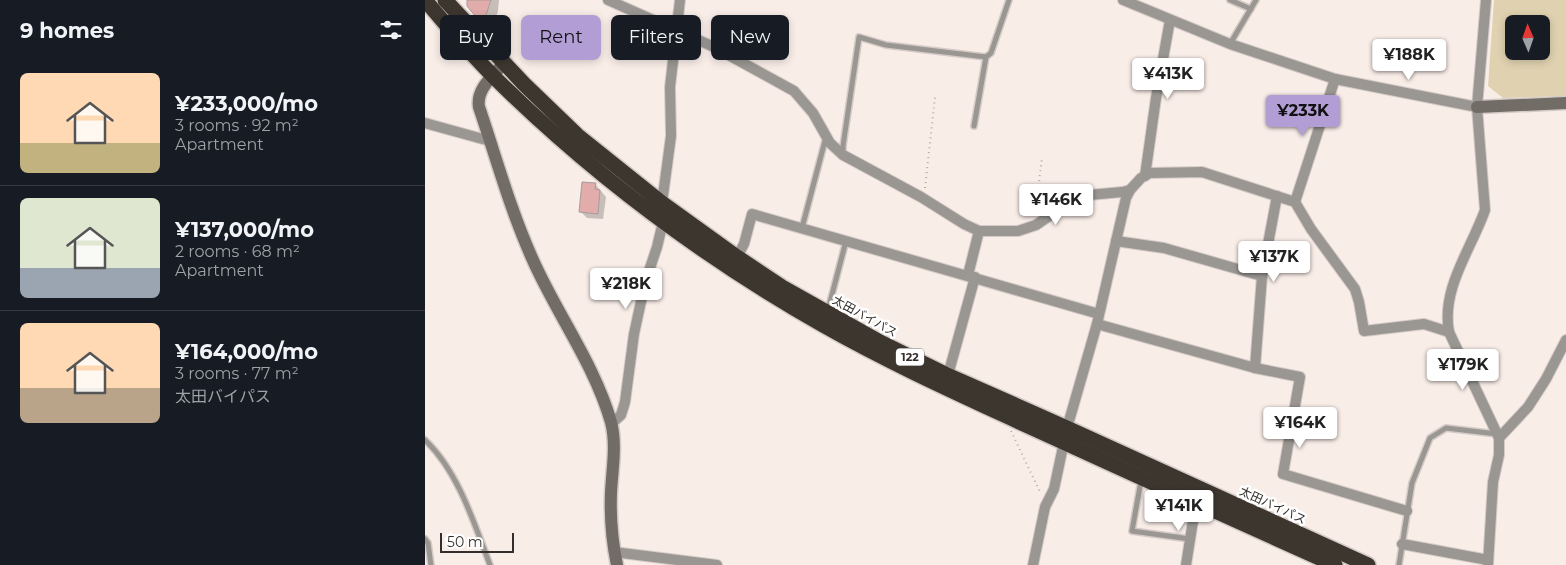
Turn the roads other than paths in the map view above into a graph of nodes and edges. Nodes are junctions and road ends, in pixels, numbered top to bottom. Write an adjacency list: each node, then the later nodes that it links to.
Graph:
1 (425, 0): 19 (highway, 太田バイパス / 122)
2 (445, 0): 18 (highway, 太田バイパス / 122)
3 (608, 0): 11 (street)
4 (680, 0): 12 (street)
5 (1009, 0): 16 (lane)
6 (1123, 0): 13 (street)
7 (1230, 0): 10 (lane)
8 (1256, 0): 10 (lane)
9 (1486, 0): 22 (street)
10 (1251, 9): 15 (lane)
11 (643, 15)
12 (678, 15)
13 (1170, 20): 15 (street); 28 (street)
14 (701, 41): 25 (street)
15 (1230, 44): 20 (street)
16 (986, 57): 24 (lane); 27 (lane)
17 (673, 60): 32 (street)
18 (504, 63): 19 (street); 32 (highway, 太田バイパス / 122)
19 (493, 76): 26 (street); 33 (highway, 太田バイパス / 122)
20 (1335, 80): 22 (street); 31 (street)
21 (1566, 103): 22 (street)
22 (1477, 107): 43 (street)
23 (425, 124): 26 (street)
24 (974, 126)
25 (826, 136): 27 (street); 34 (lane)
26 (490, 141): 47 (street)
27 (843, 156): 35 (street)
28 (1145, 176): 29 (street); 30 (street)
29 (1130, 190): 35 (street); 37 (street)
30 (1277, 196): 31 (street); 40 (street)
31 (1295, 202): 43 (street)
32 (662, 203): 33 (street); 38 (highway, 太田バイパス / 122)
33 (663, 222): 47 (street); 48 (highway, 太田バイパス / 122)
34 (802, 228): 36 (street); 38 (street)
35 (979, 231): 39 (street)
36 (846, 240): 39 (street); 41 (lane)
37 (1116, 241): 40 (street); 42 (street)
38 (737, 257): 41 (highway, 太田バイパス / 122)
39 (972, 276): 42 (street); 46 (street)
40 (1262, 276): 45 (street)
41 (828, 313): 46 (highway, 太田バイパス / 122)
42 (1098, 319): 45 (street); 48 (street)
43 (1449, 332): 49 (street)
44 (1566, 340): 49 (street)
45 (1255, 368): 53 (street)
46 (948, 375): 48 (highway, 太田バイパス / 122)
47 (611, 424): 57 (street)
48 (1066, 435): 51 (highway, 太田バイパス / 122); 63 (street); 66 (highway, 太田バイパス / 122)
49 (1498, 436): 53 (lane); 58 (street)
50 (425, 440): 60 (lane)
51 (1141, 477): 52 (highway, 太田バイパス / 122); 55 (lane)
52 (1196, 502): 55 (street); 65 (highway, 太田バイパス / 122)
53 (1407, 511): 56 (lane)
54 (425, 539): 59 (lane)
55 (1190, 539): 64 (street)
56 (1402, 544): 58 (street); 67 (lane)
57 (614, 552): 61 (street); 62 (street)
58 (1488, 562)
59 (431, 565)
60 (490, 565)
61 (617, 565)
62 (717, 565)
63 (1033, 565)
64 (1186, 565)
65 (1335, 565)
66 (1368, 565)
67 (1399, 565)

